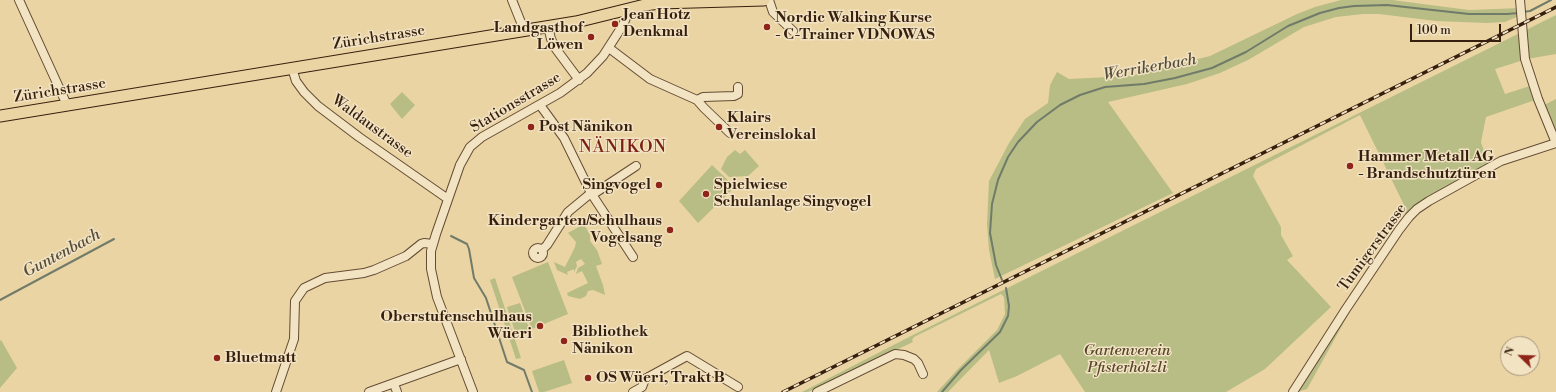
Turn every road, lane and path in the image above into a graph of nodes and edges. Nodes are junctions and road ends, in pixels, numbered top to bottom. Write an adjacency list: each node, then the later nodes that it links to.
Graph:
1 (19, 0): 16 (street)
2 (512, 0): 9 (street)
3 (764, 0): 5 (main road, Zürichstrasse)
4 (769, 0): 10 (street)
5 (646, 2): 7 (main road, Zürichstrasse)
6 (1520, 8): 20 (street)
7 (625, 10): 8 (main road, Zürichstrasse); 11 (street, Stationsstrasse)
8 (548, 26): 9 (main road, Zürichstrasse); 13 (street)
9 (524, 30): 12 (main road, Zürichstrasse)
10 (793, 31)
11 (609, 48): 13 (street, Stationsstrasse); 15 (street)
12 (292, 68): 16 (main road, Zürichstrasse); 23 (street, Waldaustrasse)
13 (579, 80): 17 (street, Stationsstrasse)
14 (738, 86): 15 (street)
15 (698, 100): 19 (street)
16 (67, 105): 18 (main road, Zürichstrasse)
17 (540, 105): 22 (street); 23 (street, Stationsstrasse)
18 (0, 116)
19 (730, 133)
20 (1556, 143): 36 (street, Tumigerstrasse)
21 (636, 166): 22 (street)
22 (592, 194): 25 (street); 26 (street)
23 (448, 199): 24 (street, Stationsstrasse)
24 (433, 244): 27 (street, Stationsstrasse); 31 (street)
25 (542, 250)
26 (633, 257)
27 (461, 359): 30 (street); 33 (street, Stationsstrasse)
28 (924, 374): 35 (street)
29 (738, 387): 34 (street)
30 (395, 388): 32 (street)
31 (276, 392)
32 (369, 392)
33 (473, 392)
34 (633, 392)
35 (817, 392)
36 (1293, 392)

